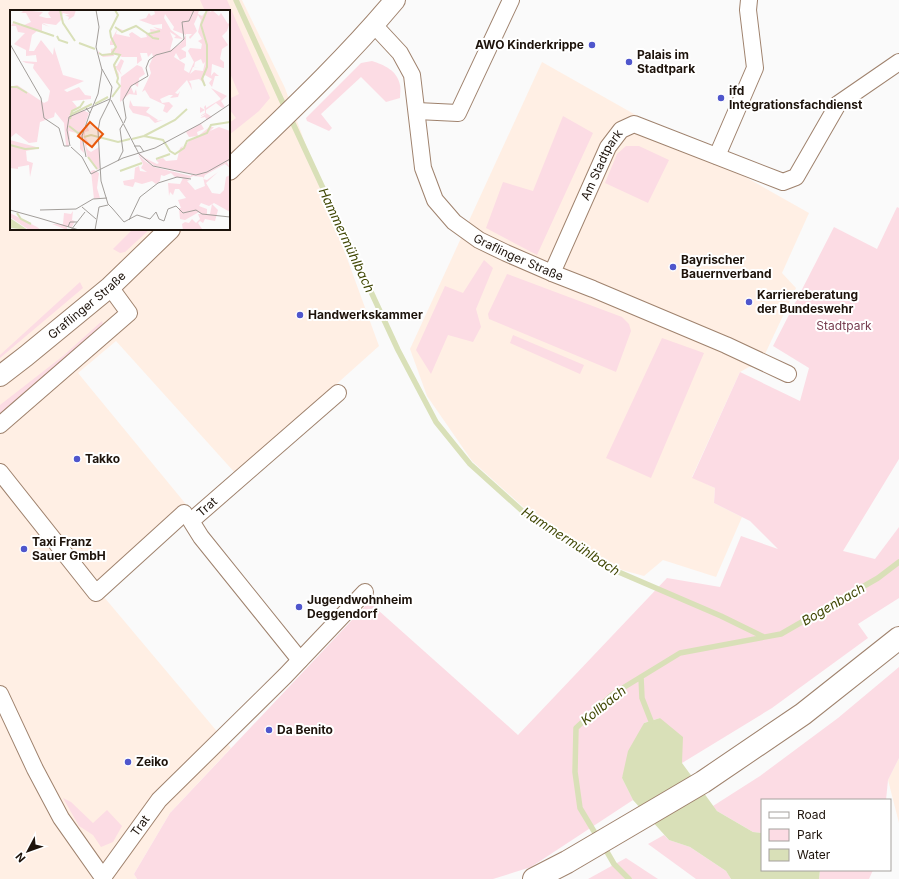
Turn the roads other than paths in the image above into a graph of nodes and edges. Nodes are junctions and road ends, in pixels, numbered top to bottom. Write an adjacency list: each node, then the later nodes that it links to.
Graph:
1 (395, 0): 4 (street)
2 (512, 0): 6 (street)
3 (749, 0): 7 (street)
4 (374, 25): 6 (street, Graflinger Straße); 8 (street)
5 (899, 62): 7 (street, Am Stadtpark)
6 (417, 111): 10 (street, Graflinger Straße)
7 (717, 156): 10 (street, Am Stadtpark)
8 (230, 169)
9 (169, 230): 11 (street, Graflinger Straße)
10 (552, 273): 12 (street, Graflinger Straße)
11 (110, 287): 13 (street, Graflinger Straße); 15 (street)
12 (788, 374)
13 (0, 376)
14 (338, 393): 20 (street, Trat)
15 (0, 425)
16 (0, 472): 17 (street, Trat)
17 (184, 513)
18 (365, 592): 20 (street, Trat)
19 (899, 638): 23 (highway)
20 (300, 660): 22 (street, Trat)
21 (0, 694): 22 (street, Trat)
22 (104, 878)
23 (534, 879)

